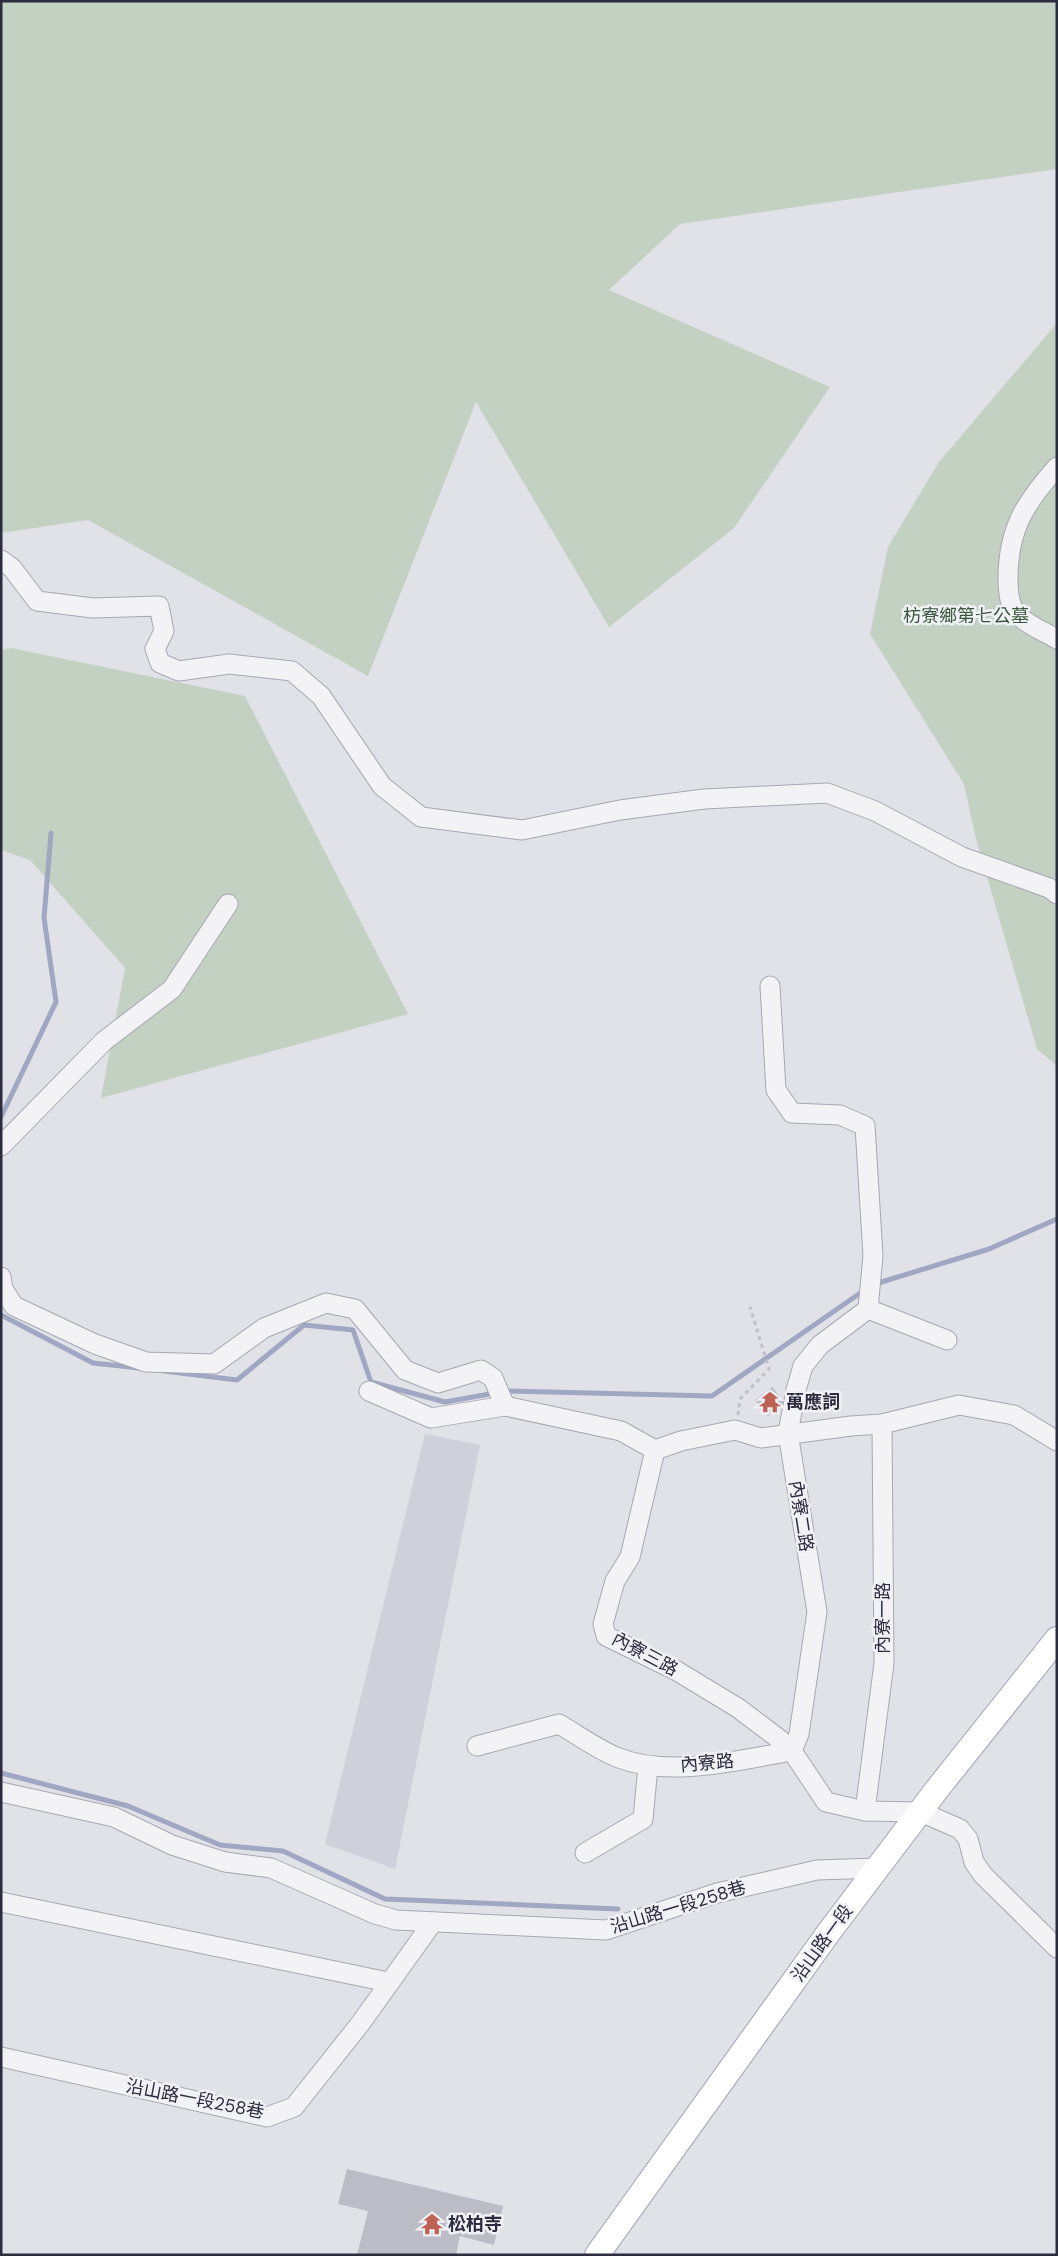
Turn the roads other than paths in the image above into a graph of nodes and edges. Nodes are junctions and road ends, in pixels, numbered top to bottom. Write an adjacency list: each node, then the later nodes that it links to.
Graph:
1 (1057, 466): 3 (street)
2 (1, 560): 4 (street)
3 (1057, 639)
4 (1057, 894)
5 (228, 904): 7 (street)
6 (770, 986): 9 (street)
7 (1, 1146)
8 (1, 1277): 12 (street)
9 (868, 1306): 10 (street); 14 (street, 內寮二路)
10 (947, 1340)
11 (369, 1391): 12 (street)
12 (504, 1405): 16 (street)
13 (882, 1424): 14 (street); 15 (street); 22 (street, 內寮一路)
14 (788, 1434): 16 (street); 19 (street, 內寮二路)
15 (1057, 1441)
16 (655, 1450): 19 (street, 內寮三路)
17 (1057, 1639): 23 (main road, 沿山路一段)
18 (477, 1746): 20 (street, 內寮路)
19 (792, 1751): 20 (street, 內寮路); 22 (street)
20 (648, 1766): 24 (street)
21 (1, 1792): 27 (street)
22 (866, 1811): 23 (street)
23 (922, 1812): 25 (main road, 沿山路一段); 28 (street)
24 (585, 1853)
25 (878, 1868): 27 (street, 沿山路一段258巷); 31 (main road, 沿山路一段)
26 (1, 1902): 29 (street)
27 (433, 1922): 29 (street, 沿山路一段258巷)
28 (1057, 1948)
29 (388, 1982): 30 (street, 沿山路一段258巷)
30 (1, 2058)
31 (597, 2255)

